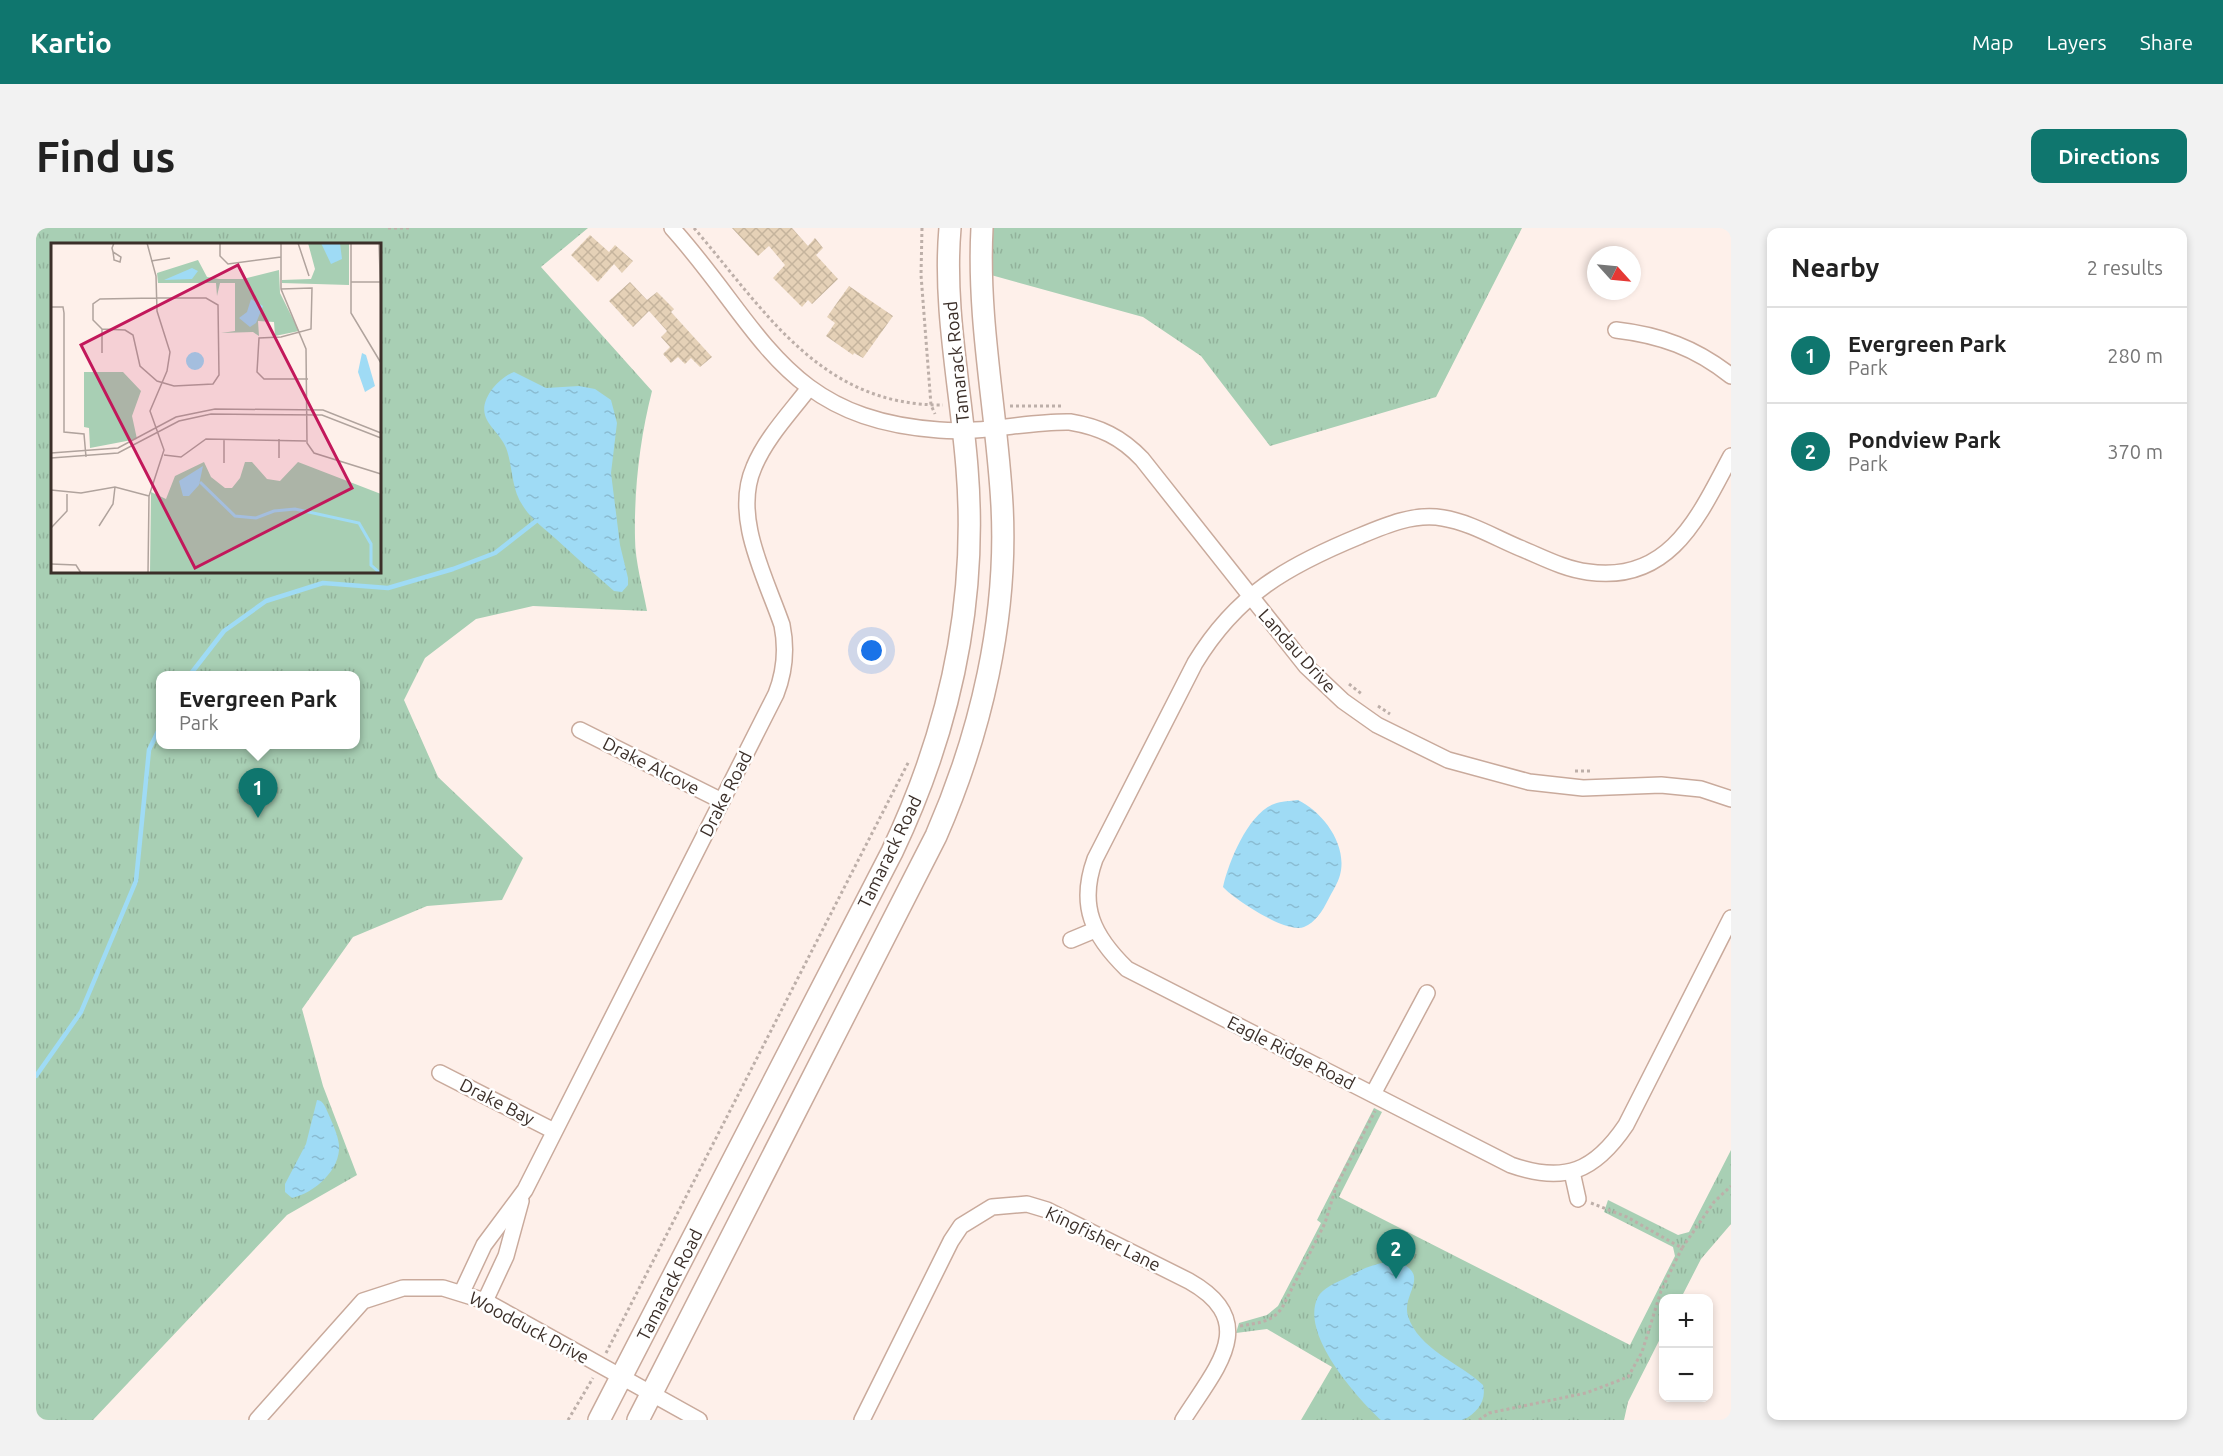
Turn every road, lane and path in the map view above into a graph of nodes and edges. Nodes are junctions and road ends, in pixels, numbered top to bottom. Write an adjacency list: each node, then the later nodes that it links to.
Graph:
1 (388, 228): 2 (path)
2 (410, 228)
3 (672, 228): 10 (street, Landau Drive)
4 (694, 228): 11 (path)
5 (922, 228): 11 (path)
6 (950, 228): 14 (street, Tamarack Road)
7 (982, 228): 12 (street, Tamarack Road)
8 (1616, 330): 9 (street)
9 (1731, 376)
10 (809, 388): 13 (street, Landau Drive); 26 (street, Drake Road)
11 (932, 405): 13 (path)
12 (995, 427): 14 (street, Landau Drive); 16 (street, Landau Drive); 44 (street, Tamarack Road)
13 (940, 430): 14 (street, Landau Drive)
14 (964, 430): 43 (street, Tamarack Road)
15 (1731, 456): 16 (street, Eagle Ridge Road)
16 (1249, 596): 25 (street, Landau Drive); 28 (street, Eagle Ridge Road)
17 (1346, 682): 18 (path)
18 (1368, 699)
19 (1374, 703): 20 (path)
20 (1393, 715)
21 (580, 730): 26 (street, Drake Alcove)
22 (914, 752): 42 (path)
23 (1572, 771): 24 (path)
24 (1600, 772)
25 (1731, 799)
26 (722, 801): 33 (street, Drake Road)
27 (1731, 918): 34 (street, Eagle Ridge Road)
28 (1095, 930): 29 (street); 32 (street, Eagle Ridge Road)
29 (1071, 940)
30 (1427, 993): 32 (street)
31 (440, 1072): 33 (street, Drake Bay)
32 (1377, 1097): 34 (street, Eagle Ridge Road); 41 (path)
33 (554, 1131): 36 (street, Drake Road)
34 (1572, 1172): 37 (street)
35 (1731, 1186): 38 (path)
36 (525, 1190): 39 (street, Drake Road); 40 (street, Drake Road)
37 (1578, 1199): 38 (path)
38 (1683, 1248): 52 (path)
39 (462, 1292): 40 (street, Woodduck Drive); 45 (street, Woodduck Drive)
40 (485, 1301): 42 (street, Woodduck Drive)
41 (1227, 1328): 50 (street, Kingfisher Lane); 51 (street, Kingfisher Lane)
42 (600, 1366): 43 (street, Woodduck Drive); 46 (path)
43 (623, 1378): 44 (street, Woodduck Drive); 47 (street, Tamarack Road)
44 (652, 1394): 48 (street, Tamarack Road); 49 (street, Woodduck Drive)
45 (257, 1420)
46 (568, 1420)
47 (599, 1420)
48 (638, 1420)
49 (699, 1420)
50 (862, 1420)
51 (1183, 1420)
52 (1479, 1420)

